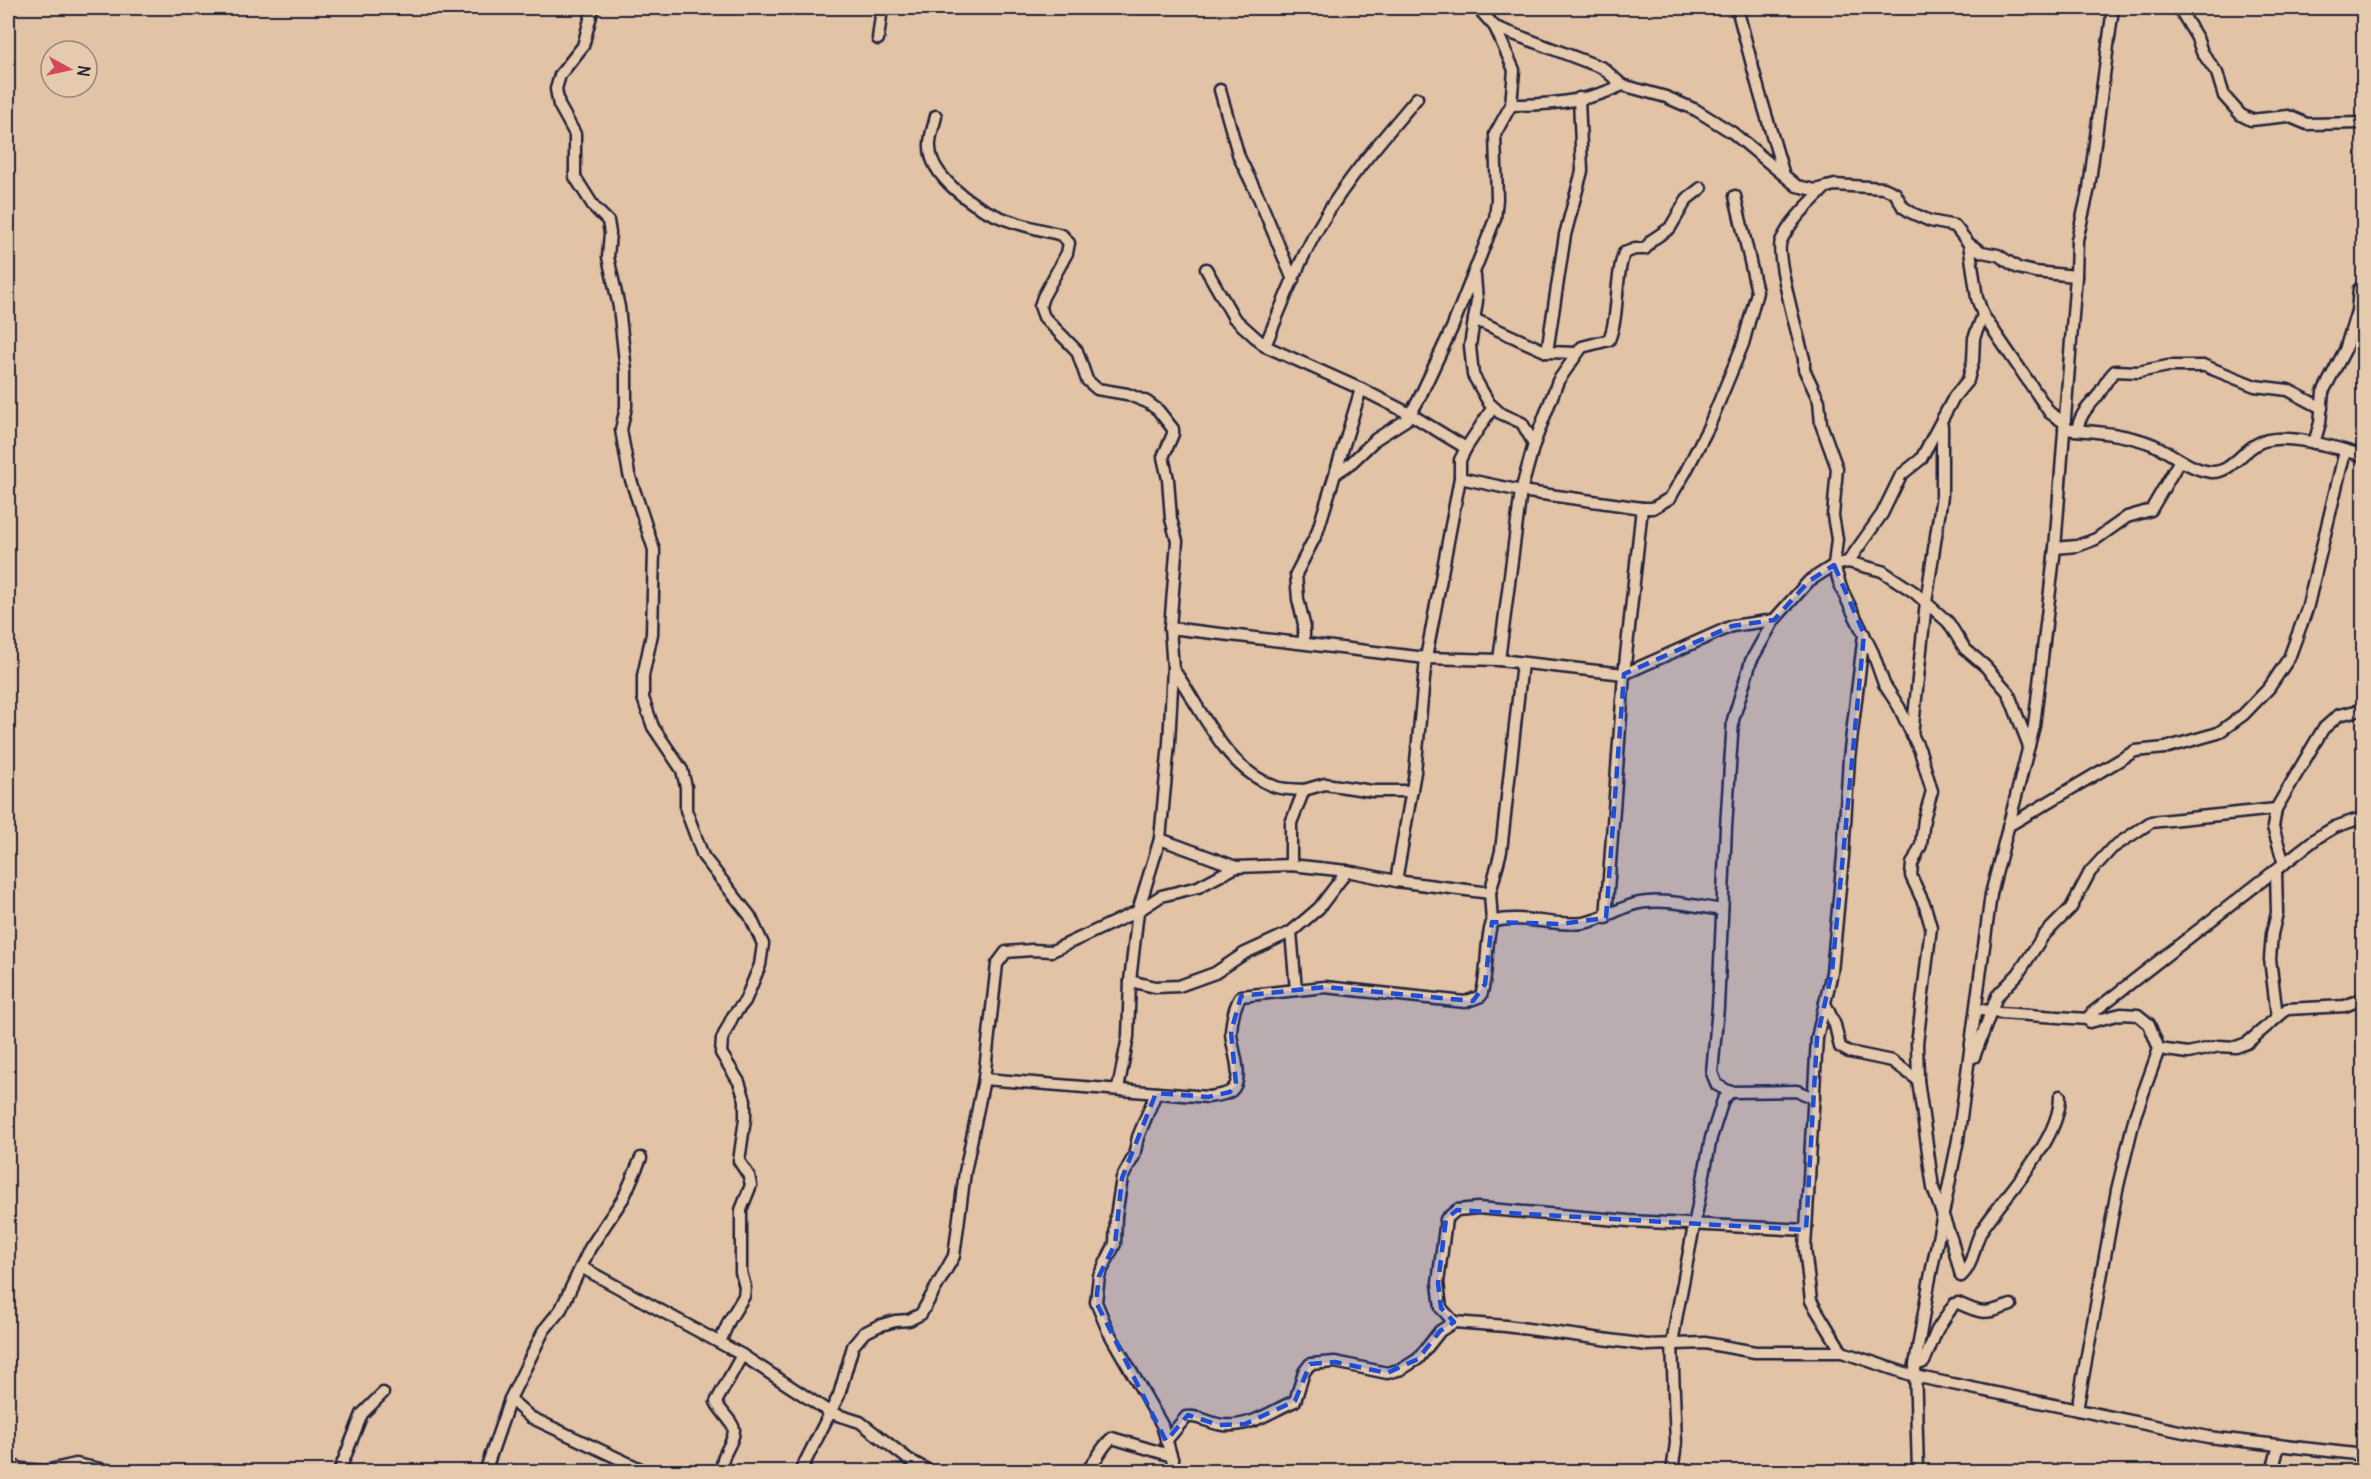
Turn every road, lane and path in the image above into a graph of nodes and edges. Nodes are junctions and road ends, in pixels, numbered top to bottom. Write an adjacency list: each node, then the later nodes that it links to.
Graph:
1 (593, 8): 105 (street)
2 (882, 8): 8 (street)
3 (1478, 8): 7 (street)
4 (1737, 8): 16 (street)
5 (2113, 8): 23 (street)
6 (2179, 8): 15 (street)
7 (1495, 27): 9 (street); 13 (street)
8 (878, 39)
9 (1622, 86): 12 (street); 16 (street)
10 (1220, 90): 24 (street)
11 (1417, 98): 24 (street)
12 (1579, 98): 13 (street); 29 (street)
13 (1511, 105): 22 (street)
14 (936, 116): 53 (street)
15 (2364, 123)
16 (1783, 172): 17 (street)
17 (1826, 187): 20 (street); 50 (street)
18 (1701, 188): 30 (street)
19 (1736, 195): 47 (street)
20 (1969, 244): 23 (street); 26 (street)
21 (1206, 268): 28 (street)
22 (1474, 273): 27 (street); 34 (street)
23 (2076, 276): 36 (street)
24 (1293, 280): 28 (street)
25 (2359, 289): 33 (street)
26 (1983, 315): 35 (street); 36 (street)
27 (1474, 319): 29 (street); 32 (street)
28 (1265, 346): 31 (street)
29 (1547, 352): 30 (street)
30 (1576, 353): 39 (street)
31 (1361, 389): 34 (street); 44 (street)
32 (1494, 407): 39 (street); 40 (street)
33 (2322, 408): 37 (street); 38 (street)
34 (1410, 414): 40 (street); 44 (street)
35 (1942, 423): 49 (street); 51 (street)
36 (2065, 426): 37 (street); 48 (street)
37 (2077, 430): 43 (street)
38 (2314, 443): 41 (street); 43 (street)
39 (1534, 444): 46 (street)
40 (1466, 448): 45 (street)
41 (2345, 451): 42 (street); 68 (street)
42 (2364, 456)
43 (2180, 460): 48 (street)
44 (1336, 473): 55 (street)
45 (1460, 478): 46 (street); 56 (street)
46 (1521, 491): 47 (street); 57 (street)
47 (1642, 508): 60 (street)
48 (2055, 548): 63 (street)
49 (1848, 562): 50 (street); 51 (street)
50 (1834, 565): 52 (street); 54 (street)
51 (1926, 602): 62 (street); 63 (street)
52 (1774, 620): 60 (street); 77 (street)
53 (1170, 628): 55 (street); 59 (street)
54 (1864, 634): 62 (street); 84 (street)
55 (1304, 643): 56 (street)
56 (1426, 658): 57 (street); 65 (street)
57 (1499, 660): 58 (street)
58 (1522, 663): 60 (street); 75 (street)
59 (1173, 669): 64 (street); 69 (street)
60 (1624, 674): 78 (street)
61 (2364, 709): 66 (street)
62 (1912, 736): 92 (street)
63 (2029, 746): 68 (street)
64 (1304, 790): 65 (street); 70 (street)
65 (1412, 791): 74 (street)
66 (2276, 809): 72 (street); 86 (street)
67 (2364, 817): 72 (street)
68 (2008, 826): 85 (street)
69 (1160, 839): 71 (street); 76 (street)
70 (1291, 865): 71 (street); 73 (street)
71 (1236, 867): 76 (street)
72 (2280, 867): 87 (street); 88 (street)
73 (1347, 870): 74 (street); 80 (street)
74 (1396, 881): 75 (street)
75 (1490, 893): 79 (street)
76 (1138, 910): 81 (street); 91 (street)
77 (1722, 910): 78 (street); 94 (street)
78 (1606, 918): 79 (street)
79 (1492, 922): 82 (street)
80 (1291, 932): 81 (street); 82 (street)
81 (1131, 981): 93 (street)
82 (1296, 990): 95 (street)
83 (2364, 998): 87 (street)
84 (1825, 1003): 92 (street); 97 (street)
85 (1976, 1009): 86 (street); 90 (street)
86 (1991, 1012): 88 (street); 90 (street)
87 (2277, 1016): 89 (street)
88 (2086, 1020): 89 (street)
89 (2159, 1049): 112 (street)
90 (1967, 1076): 99 (street)
91 (984, 1079): 93 (street); 113 (street)
92 (1918, 1080): 99 (street)
93 (1118, 1089): 95 (street)
94 (1730, 1092): 97 (street); 100 (street)
95 (1156, 1093): 114 (street)
96 (2060, 1096): 99 (street)
97 (1814, 1098): 101 (street)
98 (641, 1158): 102 (street)
99 (1942, 1216): 109 (street)
100 (1693, 1223): 101 (street); 104 (street); 106 (street)
101 (1806, 1230): 107 (street)
102 (581, 1267): 105 (street); 111 (street)
103 (2011, 1305): 109 (street)
104 (1454, 1322): 106 (street); 114 (street)
105 (720, 1342): 108 (street)
106 (1672, 1345): 107 (street); 128 (street)
107 (1842, 1352): 109 (street)
108 (742, 1355): 113 (street); 123 (street)
109 (1915, 1371): 112 (street); 129 (street)
110 (383, 1393): 120 (street)
111 (510, 1400): 121 (street); 122 (street)
112 (2077, 1410): 115 (street)
113 (831, 1413): 124 (street); 125 (street)
114 (1166, 1441): 116 (street)
115 (2279, 1445): 117 (street); 130 (street)
116 (1169, 1455): 126 (street); 127 (street)
117 (2364, 1455)
118 (8, 1464): 119 (street)
119 (115, 1472)
120 (339, 1472)
121 (485, 1472)
122 (647, 1472)
123 (724, 1472)
124 (800, 1472)
125 (931, 1472)
126 (1085, 1472)
127 (1176, 1472)
128 (1672, 1472)
129 (1918, 1472)
130 (2272, 1472)

